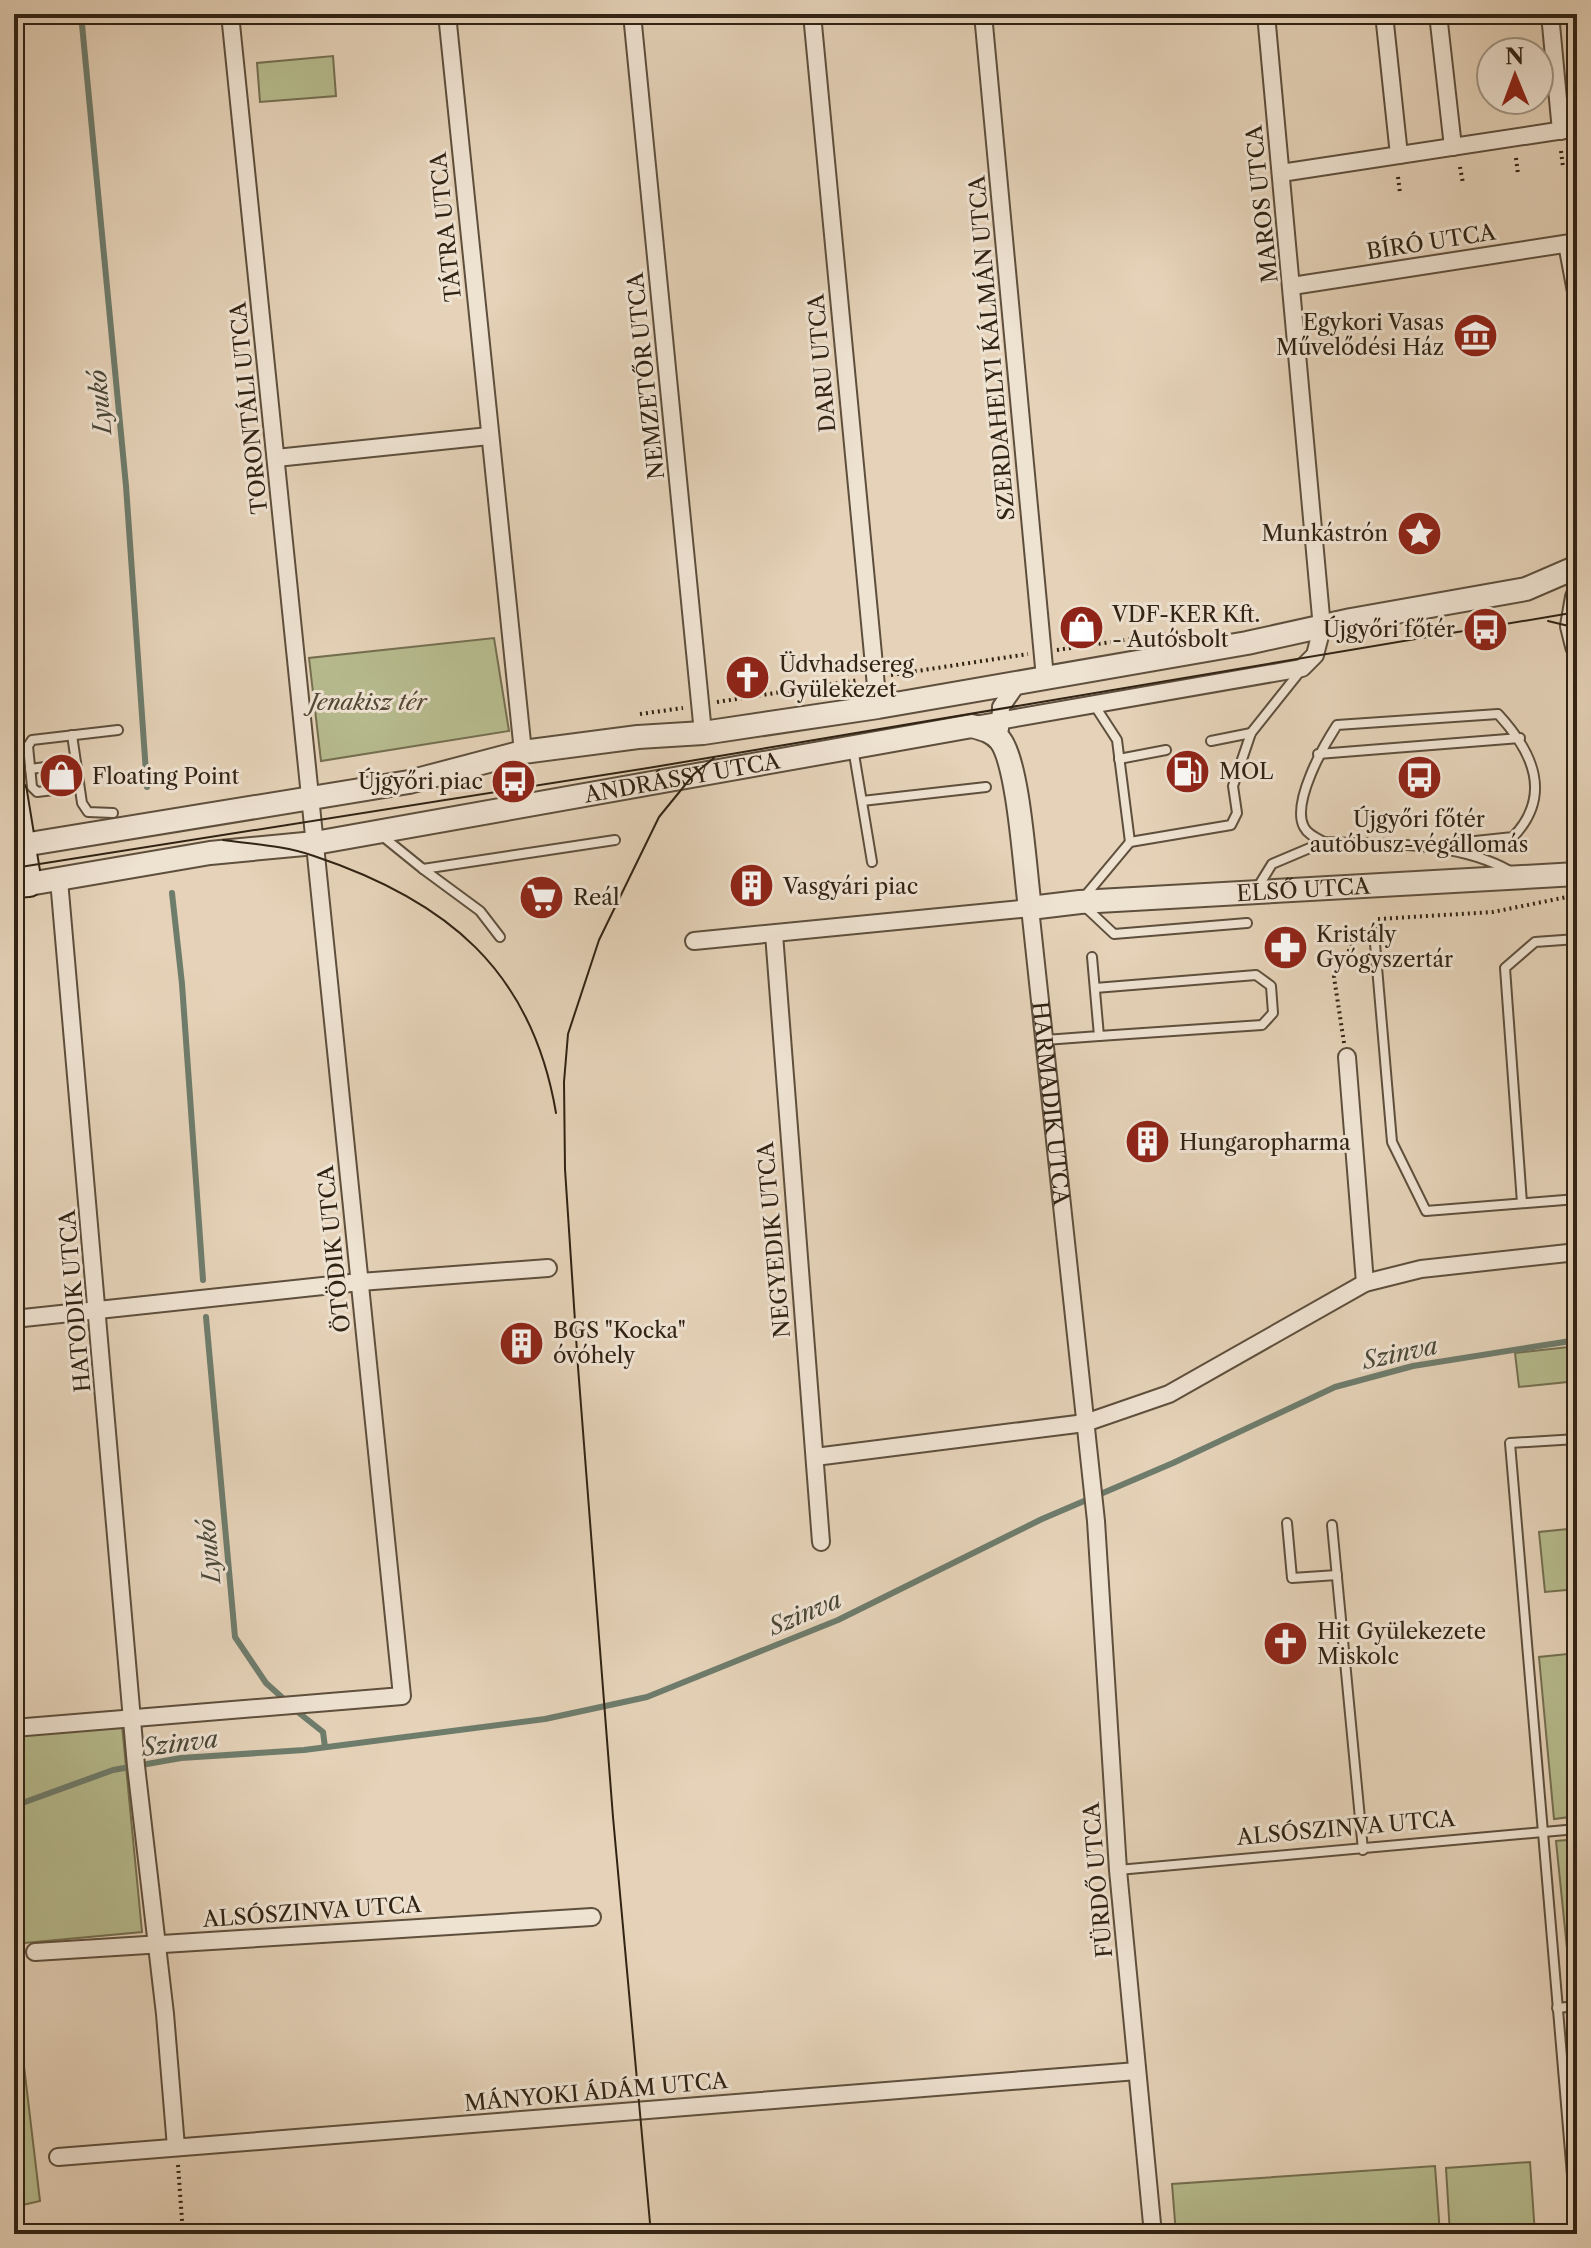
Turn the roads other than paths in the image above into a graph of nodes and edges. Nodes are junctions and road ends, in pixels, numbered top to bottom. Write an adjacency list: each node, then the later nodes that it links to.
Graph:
1 (230, 14): 18 (street, TORONTÁLI UTCA)
2 (447, 14): 17 (street, TÁTRA UTCA)
3 (632, 14): 30 (street, NEMZETŐR UTCA)
4 (812, 14): 27 (street, DARU UTCA)
5 (983, 14): 24 (street, SZERDAHELYI KÁLMÁN UTCA)
6 (1266, 14): 13 (street, MAROS UTCA)
7 (1384, 14): 12 (street)
8 (1438, 14): 11 (street)
9 (1550, 14): 10 (street)
10 (1569, 130): 11 (street)
11 (1453, 147): 12 (street)
12 (1399, 155): 13 (street)
13 (1281, 173): 15 (street, MAROS UTCA)
14 (1572, 243): 15 (street, BÍRÓ UTCA); 16 (street)
15 (1292, 286): 21 (street, MAROS UTCA)
16 (1577, 297)
17 (489, 436): 18 (street); 37 (street, TÁTRA UTCA)
18 (276, 458): 45 (street, TORONTÁLI UTCA)
19 (1577, 567): 21 (street, ANDRÁSSY UTCA)
20 (1577, 597): 22 (street)
21 (1322, 628): 23 (street); 24 (street, ANDRÁSSY UTCA)
22 (1577, 646)
23 (1302, 668): 26 (street); 31 (lane)
24 (1045, 678): 25 (street, ANDRÁSSY UTCA)
25 (1017, 684): 27 (street, ANDRÁSSY UTCA); 29 (street)
26 (1093, 703): 29 (street); 39 (lane)
27 (878, 707): 30 (street, ANDRÁSSY UTCA)
28 (118, 730): 32 (lane)
29 (1000, 732): 35 (street, ANDRÁSSY UTCA); 63 (street, HARMADIK UTCA)
30 (703, 733): 37 (street, ANDRÁSSY UTCA)
31 (1251, 733): 34 (lane); 50 (lane)
32 (72, 735): 40 (lane); 41 (lane)
33 (1520, 738): 38 (lane); 38 (lane); 54 (lane)
34 (1211, 741)
35 (853, 748): 46 (lane); 48 (street, ANDRÁSSY UTCA)
36 (1166, 750): 39 (lane)
37 (523, 752): 45 (street, ANDRÁSSY UTCA)
38 (1318, 754): 51 (lane)
39 (1119, 759): 50 (lane)
40 (76, 763): 41 (lane); 42 (lane)
41 (30, 769): 42 (lane)
42 (79, 787): 47 (lane)
43 (986, 787): 46 (lane)
44 (14, 792): 53 (main road)
45 (310, 798): 52 (street, ÖTÖDIK UTCA); 53 (street, ANDRÁSSY UTCA)
46 (862, 801): 55 (lane)
47 (113, 813)
48 (377, 832): 52 (street, ANDRÁSSY UTCA); 56 (lane)
49 (615, 840): 56 (lane)
50 (1130, 842): 62 (lane)
51 (1324, 842): 54 (lane); 61 (lane)
52 (315, 843): 59 (street, ANDRÁSSY UTCA); 79 (street, ÖTÖDIK UTCA)
53 (18, 846): 60 (main road)
54 (1428, 846): 58 (lane)
55 (872, 862)
56 (423, 869): 67 (lane)
57 (1577, 874): 58 (street, ELSŐ UTCA)
58 (1523, 878): 61 (street, ELSŐ UTCA)
59 (59, 880): 60 (street, ANDRÁSSY UTCA); 81 (street, HATODIK UTCA)
60 (21, 885)
61 (1256, 891): 62 (street, ELSŐ UTCA)
62 (1080, 902): 63 (street, ELSŐ UTCA); 64 (lane)
63 (1030, 908): 66 (street); 73 (street, HARMADIK UTCA)
64 (1247, 923)
65 (1374, 932): 76 (lane)
66 (774, 934): 69 (street); 85 (street, NEGYEDIK UTCA)
67 (500, 937)
68 (1577, 939): 76 (lane)
69 (694, 941)
70 (1092, 957): 71 (lane)
71 (1095, 988): 72 (lane); 72 (lane)
72 (1099, 1036): 73 (lane)
73 (1044, 1040): 83 (street, HARMADIK UTCA)
74 (1347, 1057): 80 (street)
75 (1577, 1199): 76 (lane)
76 (1522, 1203)
77 (1577, 1252): 80 (street)
78 (548, 1268): 79 (street)
79 (360, 1282): 81 (street); 91 (street, ÖTÖDIK UTCA)
80 (1365, 1283): 83 (street)
81 (98, 1312): 82 (street); 91 (street, HATODIK UTCA)
82 (14, 1319)
83 (1085, 1423): 85 (street); 86 (street, HARMADIK UTCA)
84 (1577, 1439): 94 (lane)
85 (815, 1457): 89 (street, NEGYEDIK UTCA)
86 (1091, 1467): 96 (street, FÜRDŐ UTCA)
87 (1287, 1523): 90 (lane)
88 (1332, 1525): 90 (lane)
89 (821, 1542)
90 (1337, 1575): 95 (lane)
91 (134, 1718): 92 (street); 98 (street, HATODIK UTCA)
92 (14, 1728)
93 (1577, 1829): 94 (lane, ALSÓSZINVA UTCA)
94 (1541, 1832): 95 (lane, ALSÓSZINVA UTCA); 101 (lane)
95 (1363, 1850): 96 (lane, ALSÓSZINVA UTCA)
96 (1118, 1870): 102 (street, FÜRDŐ UTCA)
97 (592, 1917): 98 (street, ALSÓSZINVA UTCA)
98 (158, 1944): 99 (street, ALSÓSZINVA UTCA); 103 (street, HATODIK UTCA)
99 (35, 1952)
100 (1577, 2006): 101 (lane)
101 (1557, 2008): 106 (lane)
102 (1137, 2071): 103 (street, MÁNYOKI ÁDÁM UTCA); 105 (street, FÜRDŐ UTCA)
103 (176, 2147): 104 (street, MÁNYOKI ÁDÁM UTCA)
104 (58, 2157)
105 (1153, 2234)
106 (1577, 2234)

